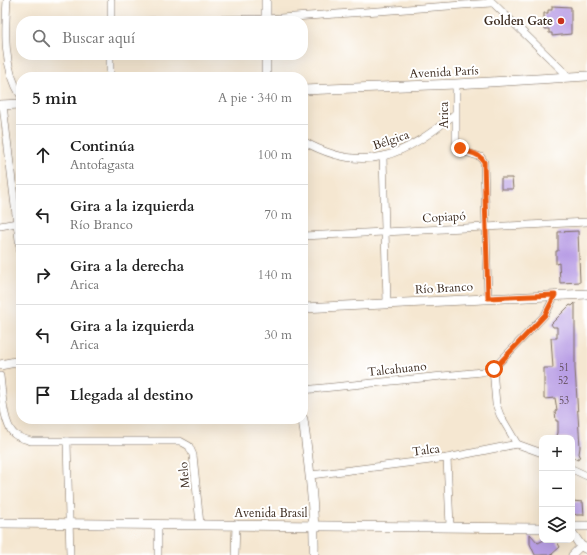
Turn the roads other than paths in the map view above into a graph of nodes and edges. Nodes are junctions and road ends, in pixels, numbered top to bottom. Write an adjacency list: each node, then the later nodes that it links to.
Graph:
1 (7, 0): 15 (street)
2 (111, 0): 5 (street)
3 (266, 0): 6 (street)
4 (491, 2): 7 (street); 12 (street)
5 (111, 16)
6 (266, 16)
7 (308, 17)
8 (110, 60): 10 (street)
9 (266, 60): 11 (street)
10 (110, 72)
11 (266, 72)
12 (568, 76): 13 (street, Avenida París); 14 (street, Avenida París)
13 (587, 76)
14 (456, 84): 16 (street, Avenida París); 19 (street, Arica)
15 (16, 88)
16 (308, 90)
17 (16, 104): 18 (street)
18 (1, 105): 22 (street)
19 (455, 114): 21 (street, Bélgica); 26 (street, Arica)
20 (308, 143): 21 (street, Bélgica)
21 (383, 157): 27 (street)
22 (16, 217)
23 (587, 222): 26 (street, Copiapó)
24 (16, 224): 25 (street)
25 (0, 226)
26 (486, 226): 27 (street, Copiapó); 31 (street, Arica)
27 (384, 231): 28 (street, Copiapó); 32 (street)
28 (308, 236)
29 (587, 294): 30 (street, Río Branco)
30 (555, 295): 31 (street, Río Branco); 36 (street)
31 (488, 298): 32 (street, Río Branco)
32 (387, 302): 33 (street, Río Branco)
33 (308, 308)
34 (16, 362): 35 (street)
35 (0, 365)
36 (494, 369): 38 (street, Talcahuano); 41 (street)
37 (0, 376): 40 (street, Melo)
38 (308, 389)
39 (304, 424): 45 (street)
40 (67, 441): 48 (street); 50 (street, Melo)
41 (517, 444): 42 (street); 43 (street, Talca)
42 (539, 453)
43 (447, 458): 45 (street, Talca); 53 (street)
44 (575, 470): 46 (street)
45 (311, 475): 52 (street)
46 (587, 476)
47 (0, 523): 48 (street, Avenida Brasil)
48 (69, 523): 49 (street, Avenida Brasil); 57 (street)
49 (158, 524): 50 (street, Avenida Brasil); 58 (street)
50 (200, 524): 51 (street, Avenida Brasil)
51 (236, 524): 52 (street, Avenida Brasil); 59 (street)
52 (314, 525): 53 (street, Avenida Brasil); 60 (street)
53 (450, 526): 55 (street, Avenida Brasil)
54 (585, 526): 56 (street)
55 (539, 528)
56 (579, 542): 61 (street)
57 (70, 555)
58 (158, 555)
59 (235, 555)
60 (314, 555)
61 (572, 555)

